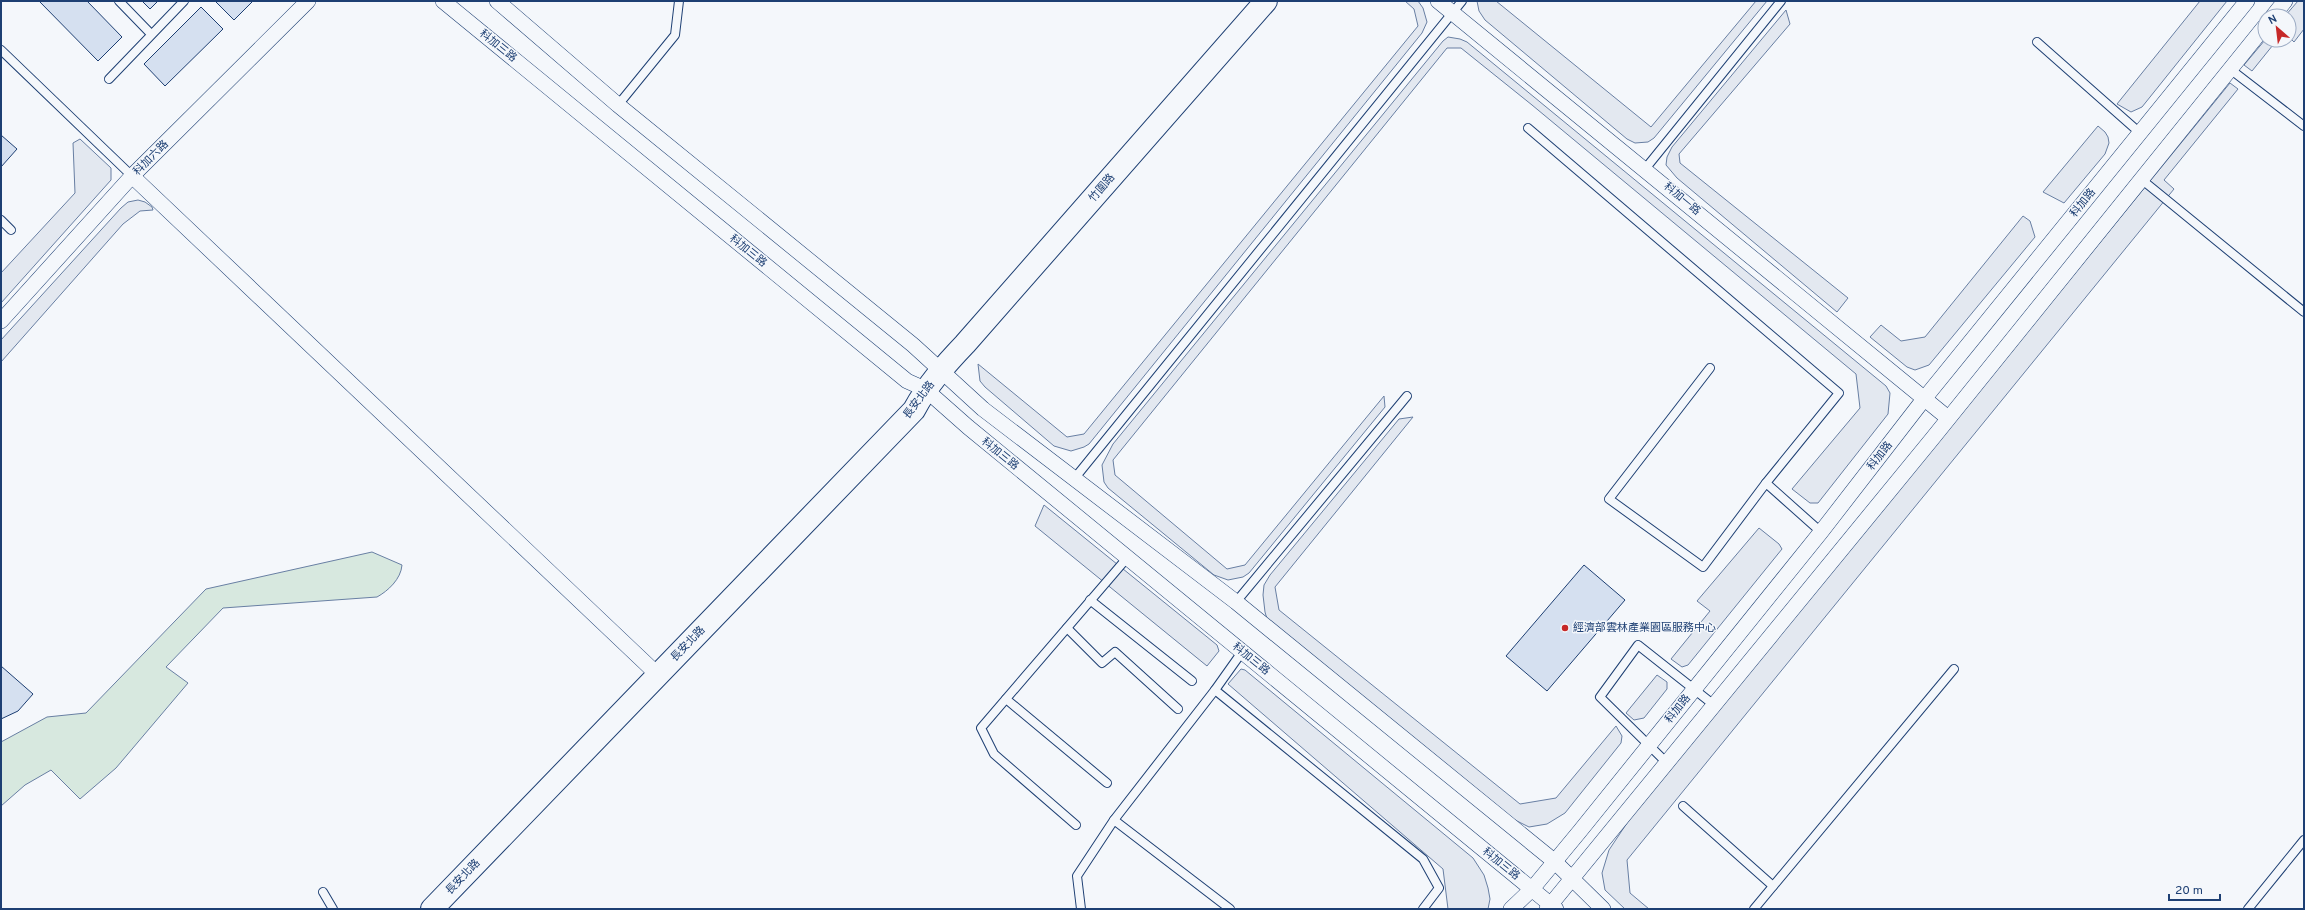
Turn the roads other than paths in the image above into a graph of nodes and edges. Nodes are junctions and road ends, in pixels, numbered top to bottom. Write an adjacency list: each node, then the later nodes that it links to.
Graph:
1 (119, 1): 12 (lane)
2 (184, 1): 12 (lane)
3 (308, 1): 23 (street, 科加六路)
4 (443, 1): 30 (street, 科加三路)
5 (497, 1): 18 (street, 科加三路)
6 (679, 1): 18 (lane)
7 (1266, 1): 30 (street, 竹圍路)
8 (1438, 1): 11 (street, 科加一路)
9 (1780, 1): 22 (lane)
10 (2247, 1): 21 (street, 科加路)
11 (1457, 7): 22 (street, 科加一路); 34 (lane)
12 (151, 34): 17 (lane)
13 (2257, 36): 16 (street)
14 (2037, 42): 21 (lane)
15 (1, 50): 23 (lane)
16 (2230, 69): 19 (lane); 24 (street)
17 (109, 79)
18 (618, 105): 30 (street, 科加三路)
19 (2304, 126)
20 (1528, 128): 35 (lane)
21 (2140, 133): 32 (street, 科加路)
22 (1645, 169): 32 (street, 科加一路)
23 (132, 176): 28 (street, 科加六路); 43 (street)
24 (2141, 179): 27 (lane); 33 (street)
25 (1, 220): 26 (lane)
26 (11, 230)
27 (2304, 312)
28 (1, 321)
29 (1710, 368): 35 (lane)
30 (935, 378): 34 (street, 科加三路); 37 (street, 科加三路); 43 (street, 長安北路)
31 (1407, 396): 39 (lane)
32 (1924, 399): 33 (street, 科加一路); 36 (street, 科加路)
33 (1948, 418): 48 (street)
34 (1074, 479): 39 (street, 科加三路)
35 (1766, 483): 36 (lane)
36 (1821, 532): 46 (street, 科加路)
37 (1127, 558): 38 (lane); 41 (street, 科加三路)
38 (1090, 600): 40 (lane); 44 (lane)
39 (1236, 602): 57 (street, 科加三路)
40 (1067, 628): 47 (lane); 49 (lane)
41 (1242, 652): 45 (lane); 60 (street, 科加三路)
42 (1954, 669): 59 (lane)
43 (658, 675): 64 (street, 長安北路)
44 (1192, 681)
45 (1215, 690): 54 (lane); 67 (lane)
46 (1694, 690): 48 (lane); 50 (street, 科加路); 50 (lane)
47 (1006, 699): 52 (lane); 55 (lane)
48 (1714, 705): 51 (street)
49 (1178, 709)
50 (1649, 745): 51 (lane); 57 (street, 科加路)
51 (1667, 763): 58 (street)
52 (1107, 783)
53 (1683, 806): 59 (lane)
54 (1114, 820): 65 (lane); 66 (lane)
55 (1076, 825)
56 (2304, 840): 71 (lane)
57 (1554, 861): 58 (street, 科加三路); 60 (street, 科加路)
58 (1573, 879): 62 (street); 69 (street, 科加三路)
59 (1773, 886): 70 (lane)
60 (1532, 889): 62 (street, 科加三路); 68 (street, 科加路)
61 (323, 892): 63 (lane)
62 (1551, 908)
63 (332, 909)
64 (432, 909)
65 (1081, 909)
66 (1230, 909)
67 (1423, 909)
68 (1511, 909)
69 (1604, 909)
70 (1754, 909)
71 (2248, 909)

